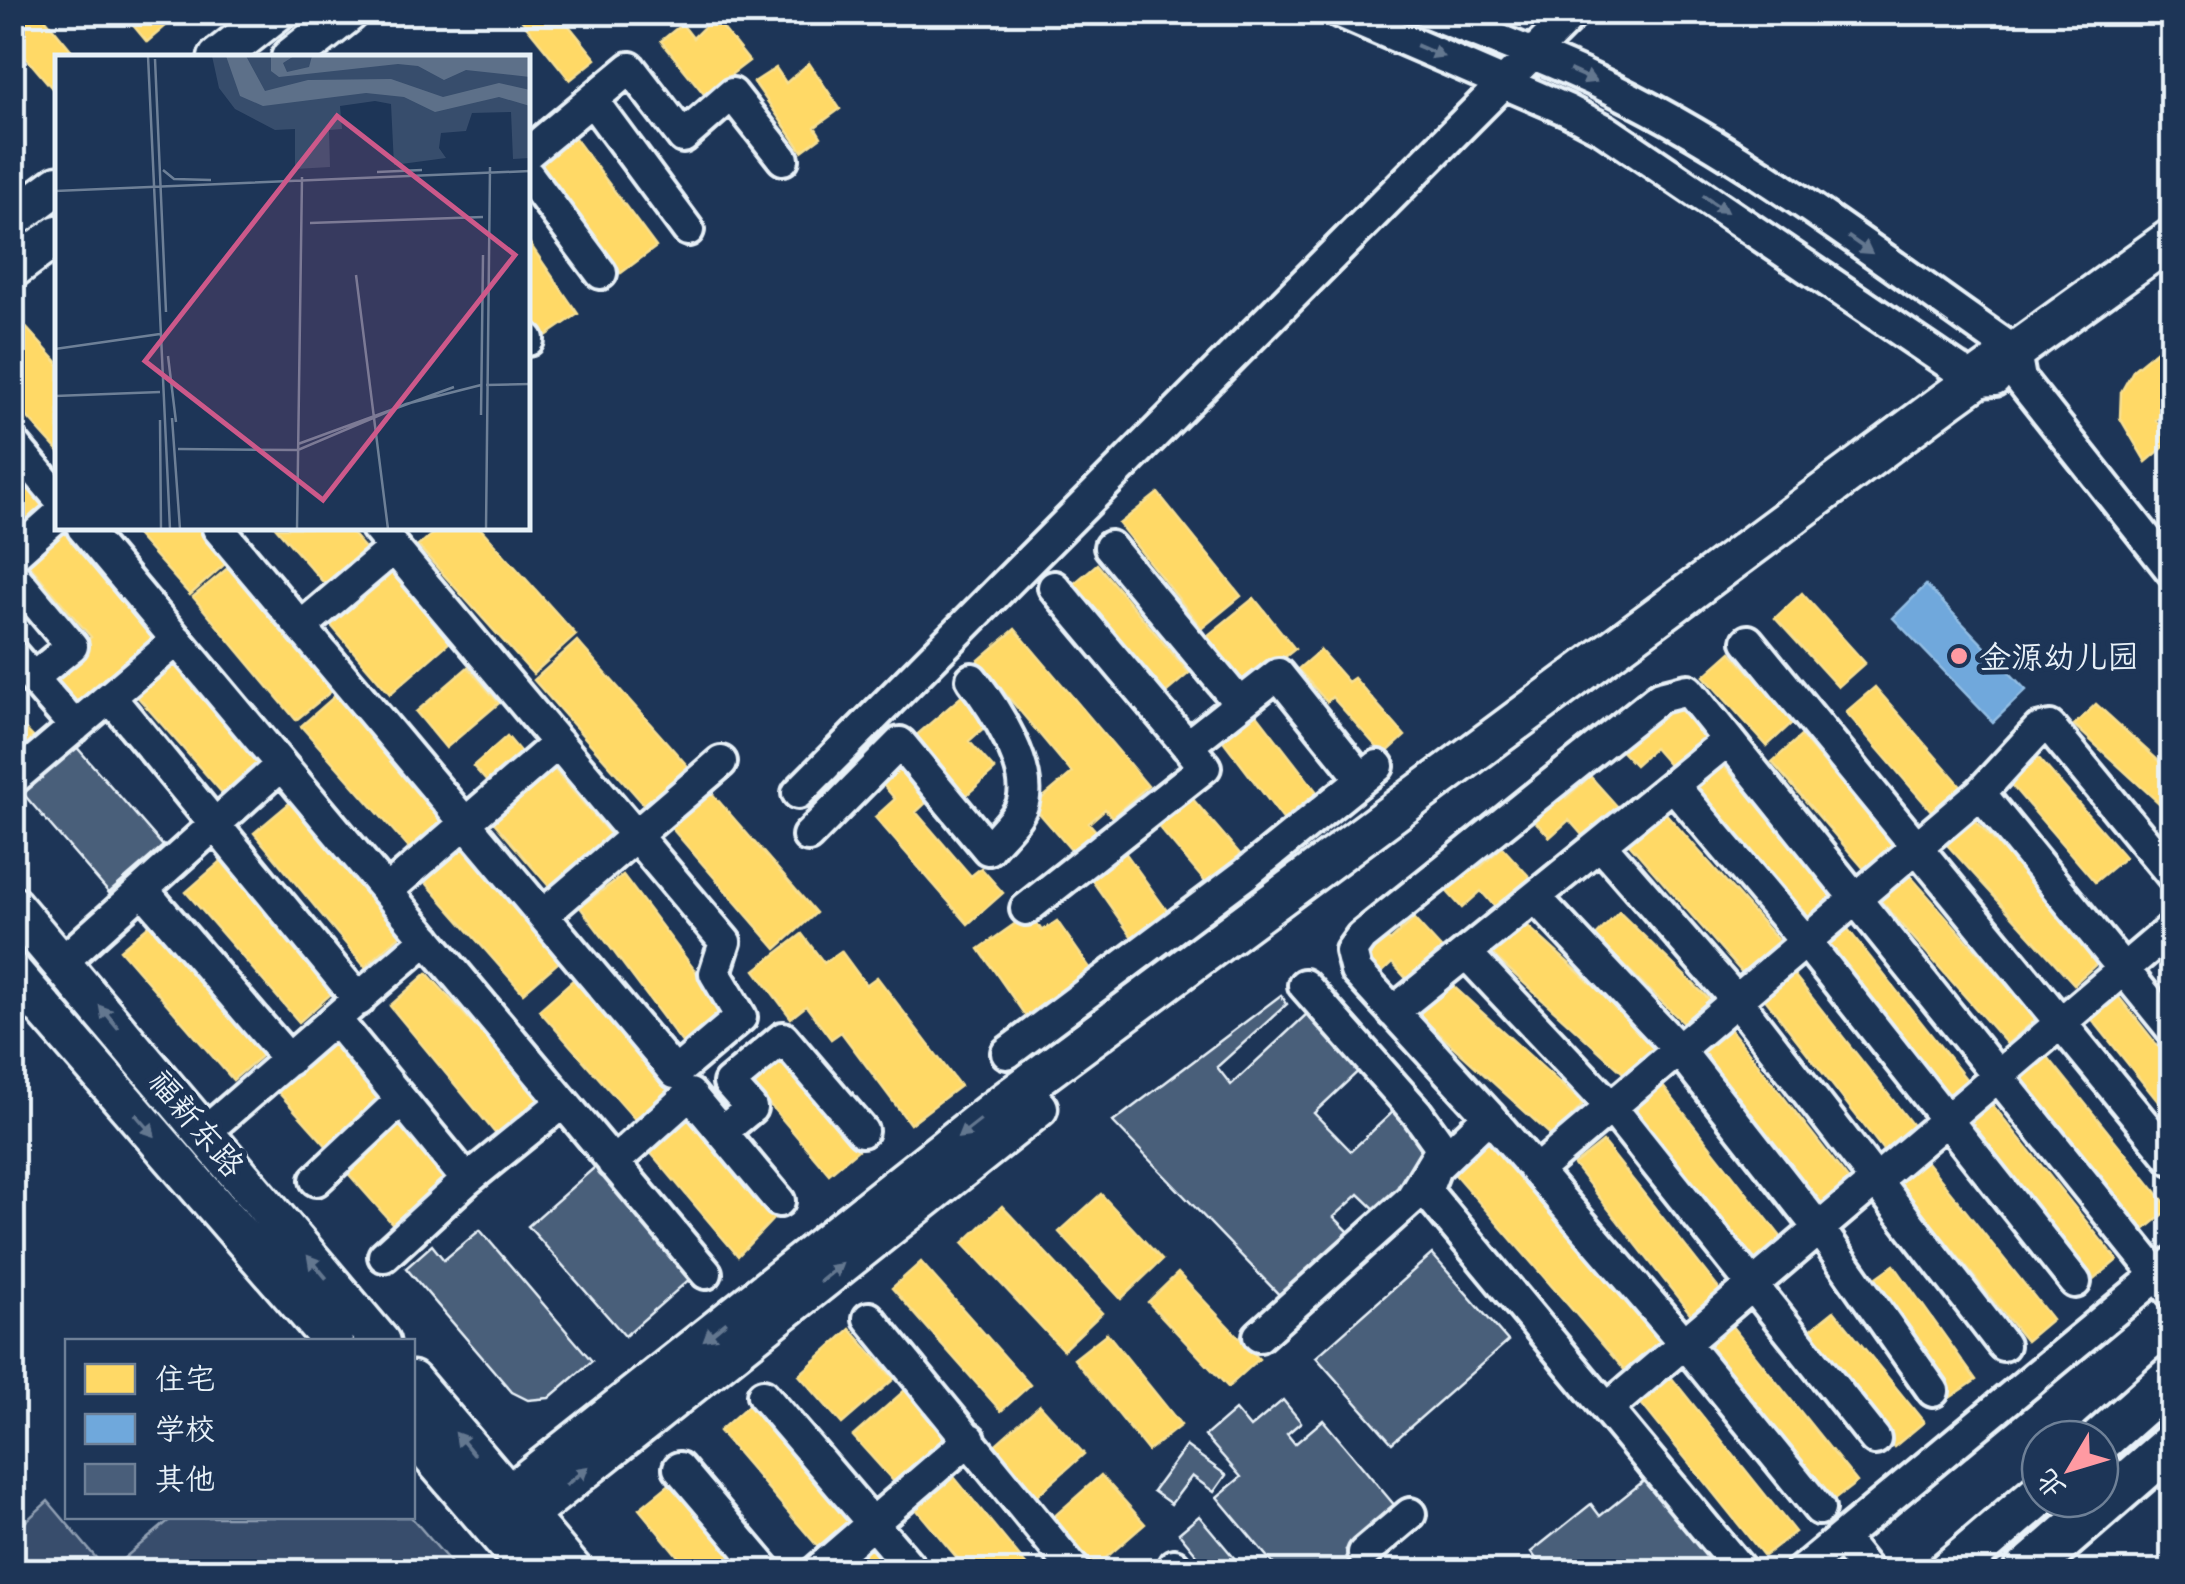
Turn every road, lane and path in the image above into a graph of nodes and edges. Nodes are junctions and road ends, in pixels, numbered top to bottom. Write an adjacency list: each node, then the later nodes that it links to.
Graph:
1 (276, 12): 6 (main road)
2 (350, 12): 7 (main road)
3 (1340, 12): 9 (street, one-way to 9)
4 (1428, 12): 8 (street)
5 (1574, 12): 8 (street)
6 (222, 55)
7 (294, 55)
8 (1532, 55): 9 (street); 22 (street, one-way to 22)
9 (1505, 83): 23 (street, one-way to 23); 51 (street)
10 (592, 100): 11 (street); 12 (street); 16 (street)
11 (530, 152)
12 (783, 159)
13 (530, 178): 21 (street)
14 (55, 187): 15 (main road)
15 (12, 219)
16 (688, 230)
17 (55, 237): 20 (main road)
18 (2172, 238): 22 (main road)
19 (2172, 267): 22 (main road)
20 (12, 269)
21 (602, 273)
22 (2018, 365): 23 (main road); 32 (street); 130 (main road, one-way to 22)
23 (1975, 381): 130 (main road, one-way to 130)
24 (12, 442): 25 (street)
25 (55, 493)
26 (55, 518): 31 (street)
27 (85, 530): 36 (street)
28 (220, 530): 35 (street)
29 (386, 538): 35 (street); 45 (street)
30 (1110, 547): 42 (street)
31 (12, 556)
32 (2172, 571)
33 (12, 574): 39 (street)
34 (1054, 588): 46 (street)
35 (301, 627): 53 (street)
36 (176, 640): 41 (street); 48 (street)
37 (1748, 642): 58 (street)
38 (12, 654): 39 (street)
39 (33, 678): 43 (street)
40 (972, 678): 56 (street)
41 (110, 697): 43 (street); 54 (street)
42 (1240, 704): 46 (street); 81 (street)
43 (75, 726): 49 (street)
44 (1728, 740): 50 (street); 63 (street); 77 (street)
45 (558, 742): 53 (street); 55 (street)
46 (1187, 746): 65 (street)
47 (722, 762): 55 (street)
48 (281, 764): 54 (street); 61 (street)
49 (12, 780)
50 (1673, 785): 57 (street); 69 (street)
51 (798, 792)
52 (1980, 792): 58 (street); 59 (street); 72 (street)
53 (465, 822): 61 (street); 66 (street)
54 (214, 825): 60 (street); 76 (street)
55 (637, 836): 66 (street); 66 (street)
56 (808, 836)
57 (1600, 844): 62 (street); 75 (street)
58 (1917, 847): 63 (street); 78 (street)
59 (2172, 875)
60 (143, 890): 71 (street); 82 (street)
61 (387, 891): 68 (street)
62 (1535, 897): 70 (street); 80 (street)
63 (1856, 899): 69 (street); 83 (street)
64 (12, 906): 71 (main road, 福新东路)
65 (1026, 909)
66 (543, 915)
67 (2172, 928): 72 (street)
68 (426, 939): 76 (street); 85 (street)
69 (1806, 942): 75 (street); 88 (street)
70 (1466, 953): 77 (street); 86 (street)
71 (62, 962): 90 (main road, 福新东路, one-way to 71)
72 (2124, 970): 78 (street); 79 (street)
73 (12, 972): 107 (main road, 福新东路, one-way to 107)
74 (1304, 985): 106 (street)
75 (1737, 1001): 80 (street); 97 (street)
76 (347, 1009): 82 (street); 84 (street)
77 (1392, 1012): 87 (street)
78 (2062, 1024): 83 (street); 92 (street)
79 (2172, 1029)
80 (1679, 1050): 86 (street); 99 (street)
81 (1007, 1054)
82 (289, 1060): 90 (street)
83 (2000, 1078): 88 (street); 102 (street)
84 (402, 1100): 95 (street); 96 (street)
85 (563, 1102): 93 (street); 96 (street)
86 (1612, 1107): 94 (street); 104 (street)
87 (1489, 1116): 94 (street); 116 (street)
88 (1946, 1124): 97 (street); 103 (street)
89 (862, 1131): 91 (street)
90 (205, 1132): 108 (main road, 福新东路, one-way to 90)
91 (722, 1132): 93 (street); 98 (street)
92 (2172, 1159)
93 (613, 1162): 101 (street)
94 (1536, 1171): 109 (street)
95 (316, 1180)
96 (467, 1180): 100 (street)
97 (1878, 1180): 99 (street); 110 (street)
98 (779, 1202)
99 (1820, 1230): 104 (street); 114 (street)
100 (384, 1256)
101 (706, 1273)
102 (2168, 1277): 133 (street)
103 (2075, 1282)
104 (1754, 1286): 109 (street); 121 (street)
105 (869, 1318): 120 (street)
106 (1260, 1336)
107 (330, 1339)
108 (378, 1339)
109 (1685, 1344): 116 (street); 127 (street)
110 (2003, 1345)
111 (2172, 1358): 117 (main road)
112 (2172, 1377): 118 (highway)
113 (415, 1385): 130 (main road, one-way to 113)
114 (1933, 1391)
115 (762, 1395): 132 (street)
116 (1608, 1409): 141 (street)
117 (2116, 1419)
118 (2120, 1421)
119 (415, 1436): 130 (main road)
120 (970, 1439): 132 (street); 140 (street)
121 (1875, 1439)
122 (2172, 1444): 125 (highway)
123 (2172, 1456): 126 (main road)
124 (679, 1468): 137 (street)
125 (2120, 1490)
126 (2120, 1494)
127 (1819, 1510)
128 (2020, 1511): 144 (highway)
129 (1410, 1514): 134 (street)
130 (504, 1516): 135 (main road); 136 (main road)
131 (2086, 1519): 145 (highway)
132 (873, 1523): 138 (street); 139 (street)
133 (1841, 1538): 142 (street); 143 (street)
134 (1364, 1553)
135 (531, 1572)
136 (574, 1572)
137 (768, 1572)
138 (816, 1572)
139 (914, 1572)
140 (1076, 1572)
141 (1742, 1572)
142 (1800, 1572)
143 (1868, 1572)
144 (1949, 1572)
145 (2025, 1572)

